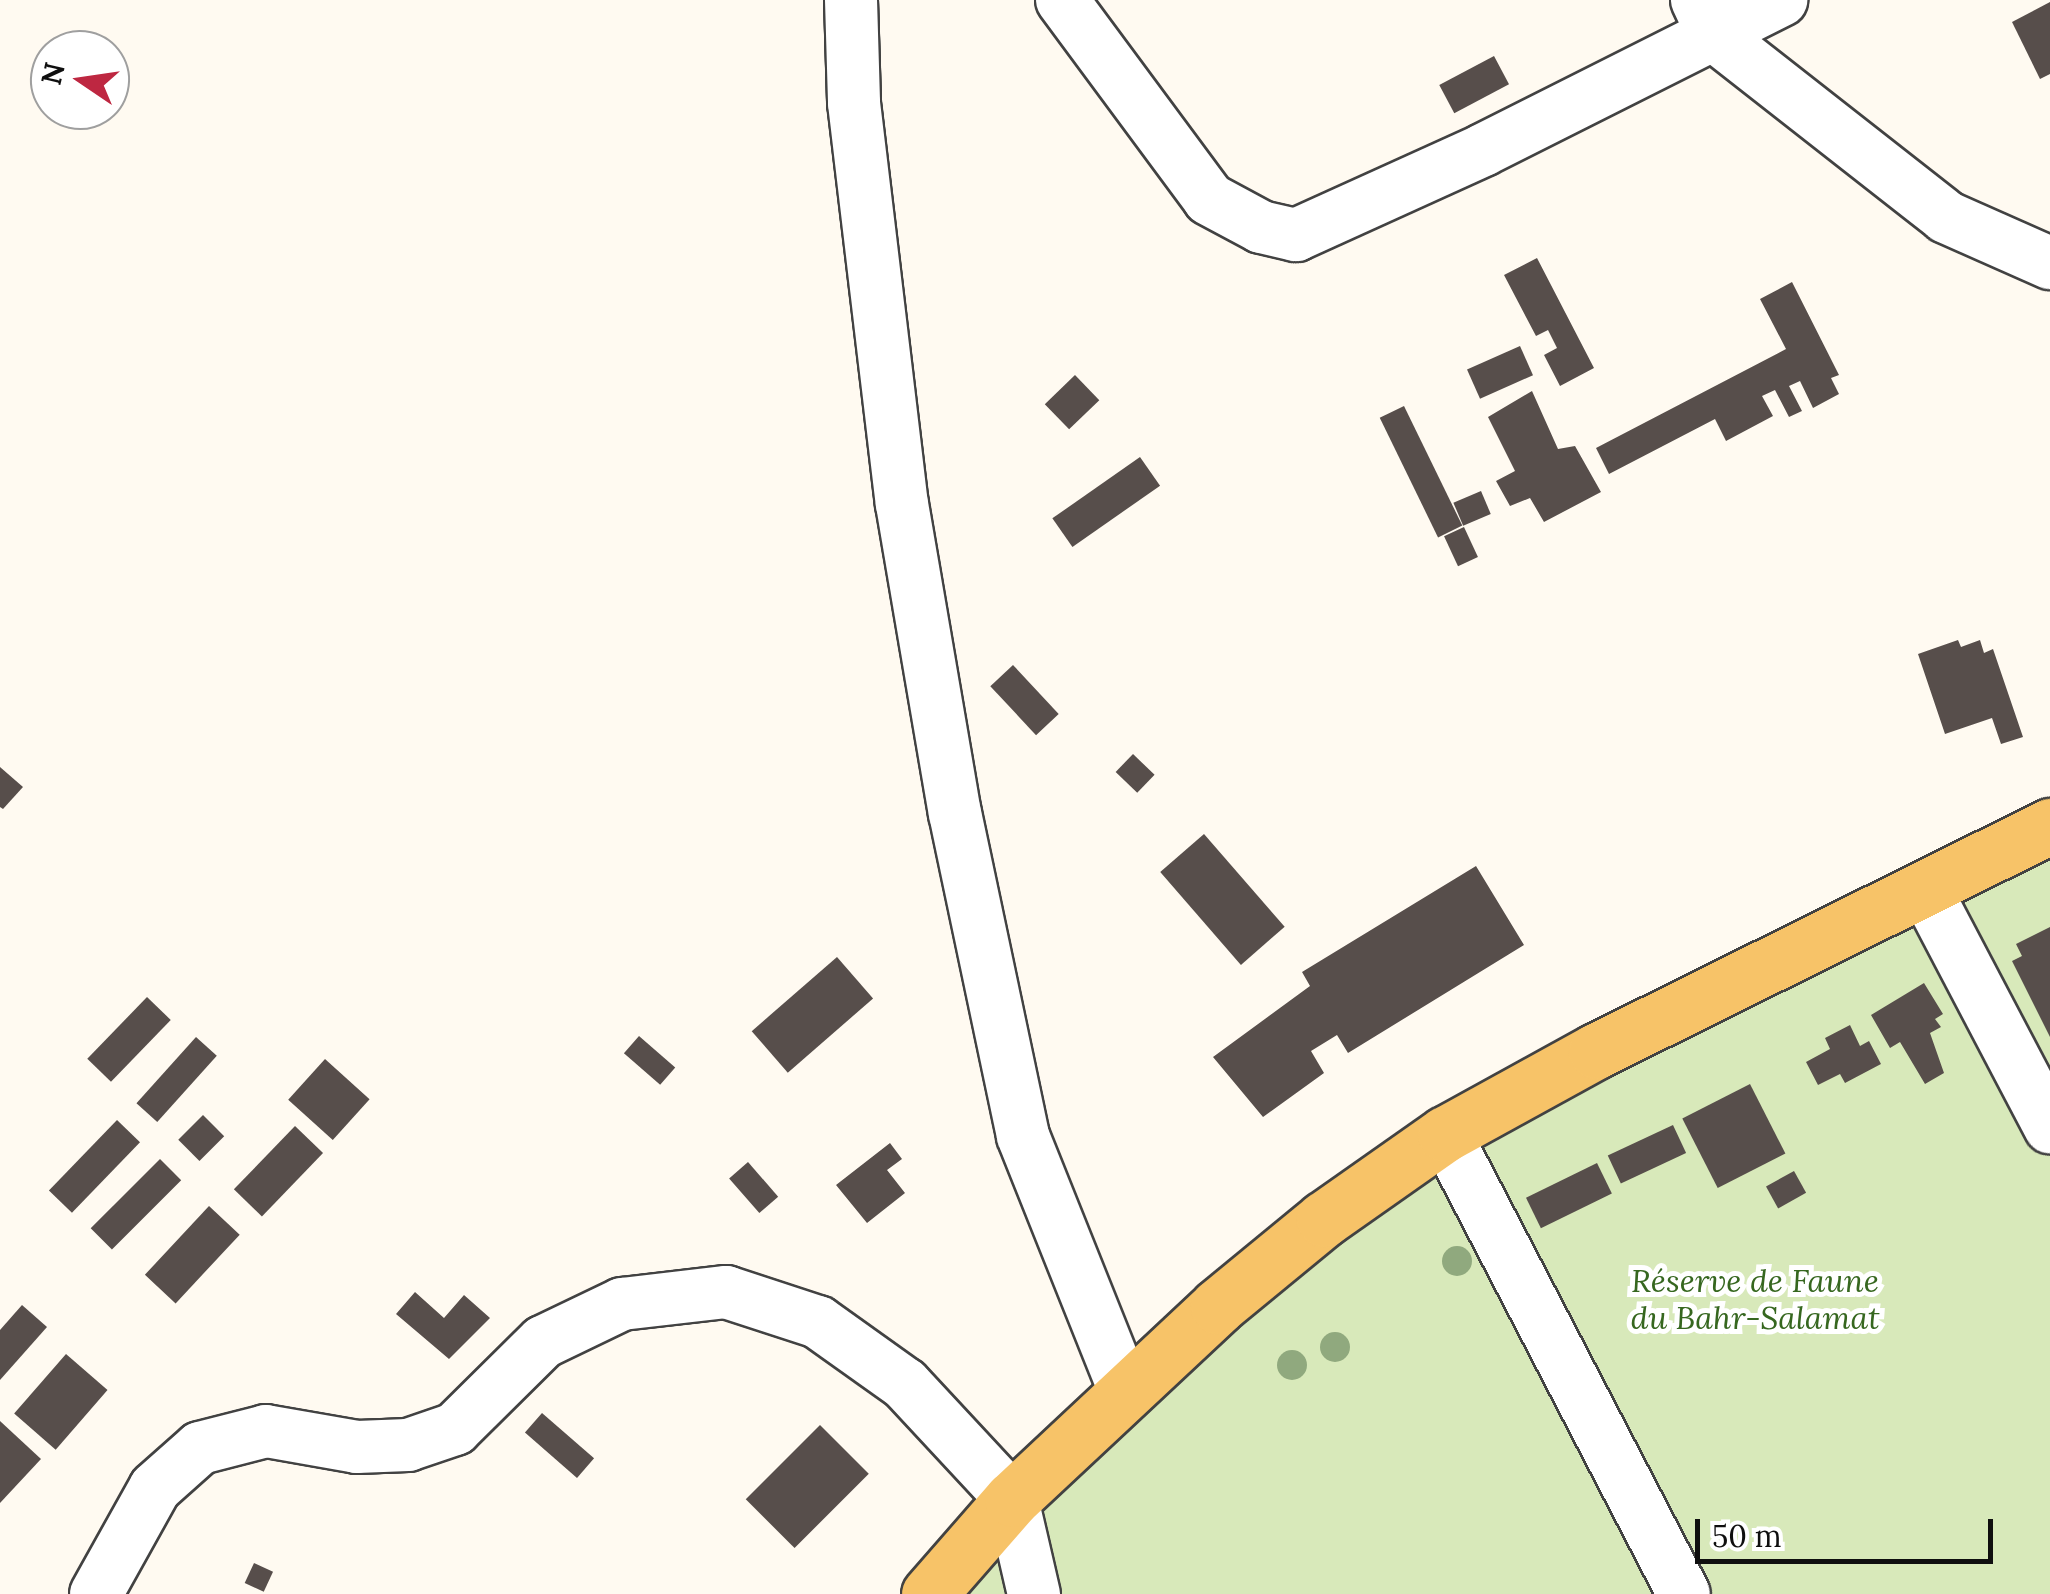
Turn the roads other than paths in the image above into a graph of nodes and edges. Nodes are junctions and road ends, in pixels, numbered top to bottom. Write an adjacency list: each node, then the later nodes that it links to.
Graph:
1 (852, 0): 10 (street)
2 (1062, 0): 4 (street)
3 (1781, 0): 4 (street)
4 (1705, 17): 5 (street)
5 (2050, 264)
6 (2050, 826): 7 (main road)
7 (1926, 891): 8 (street); 9 (main road)
8 (2050, 1127)
9 (1444, 1134): 10 (main road); 15 (street)
10 (1126, 1392): 11 (main road)
11 (1012, 1499): 12 (street); 13 (main road); 14 (street)
12 (96, 1594)
13 (929, 1594)
14 (1034, 1594)
15 (1684, 1594)

